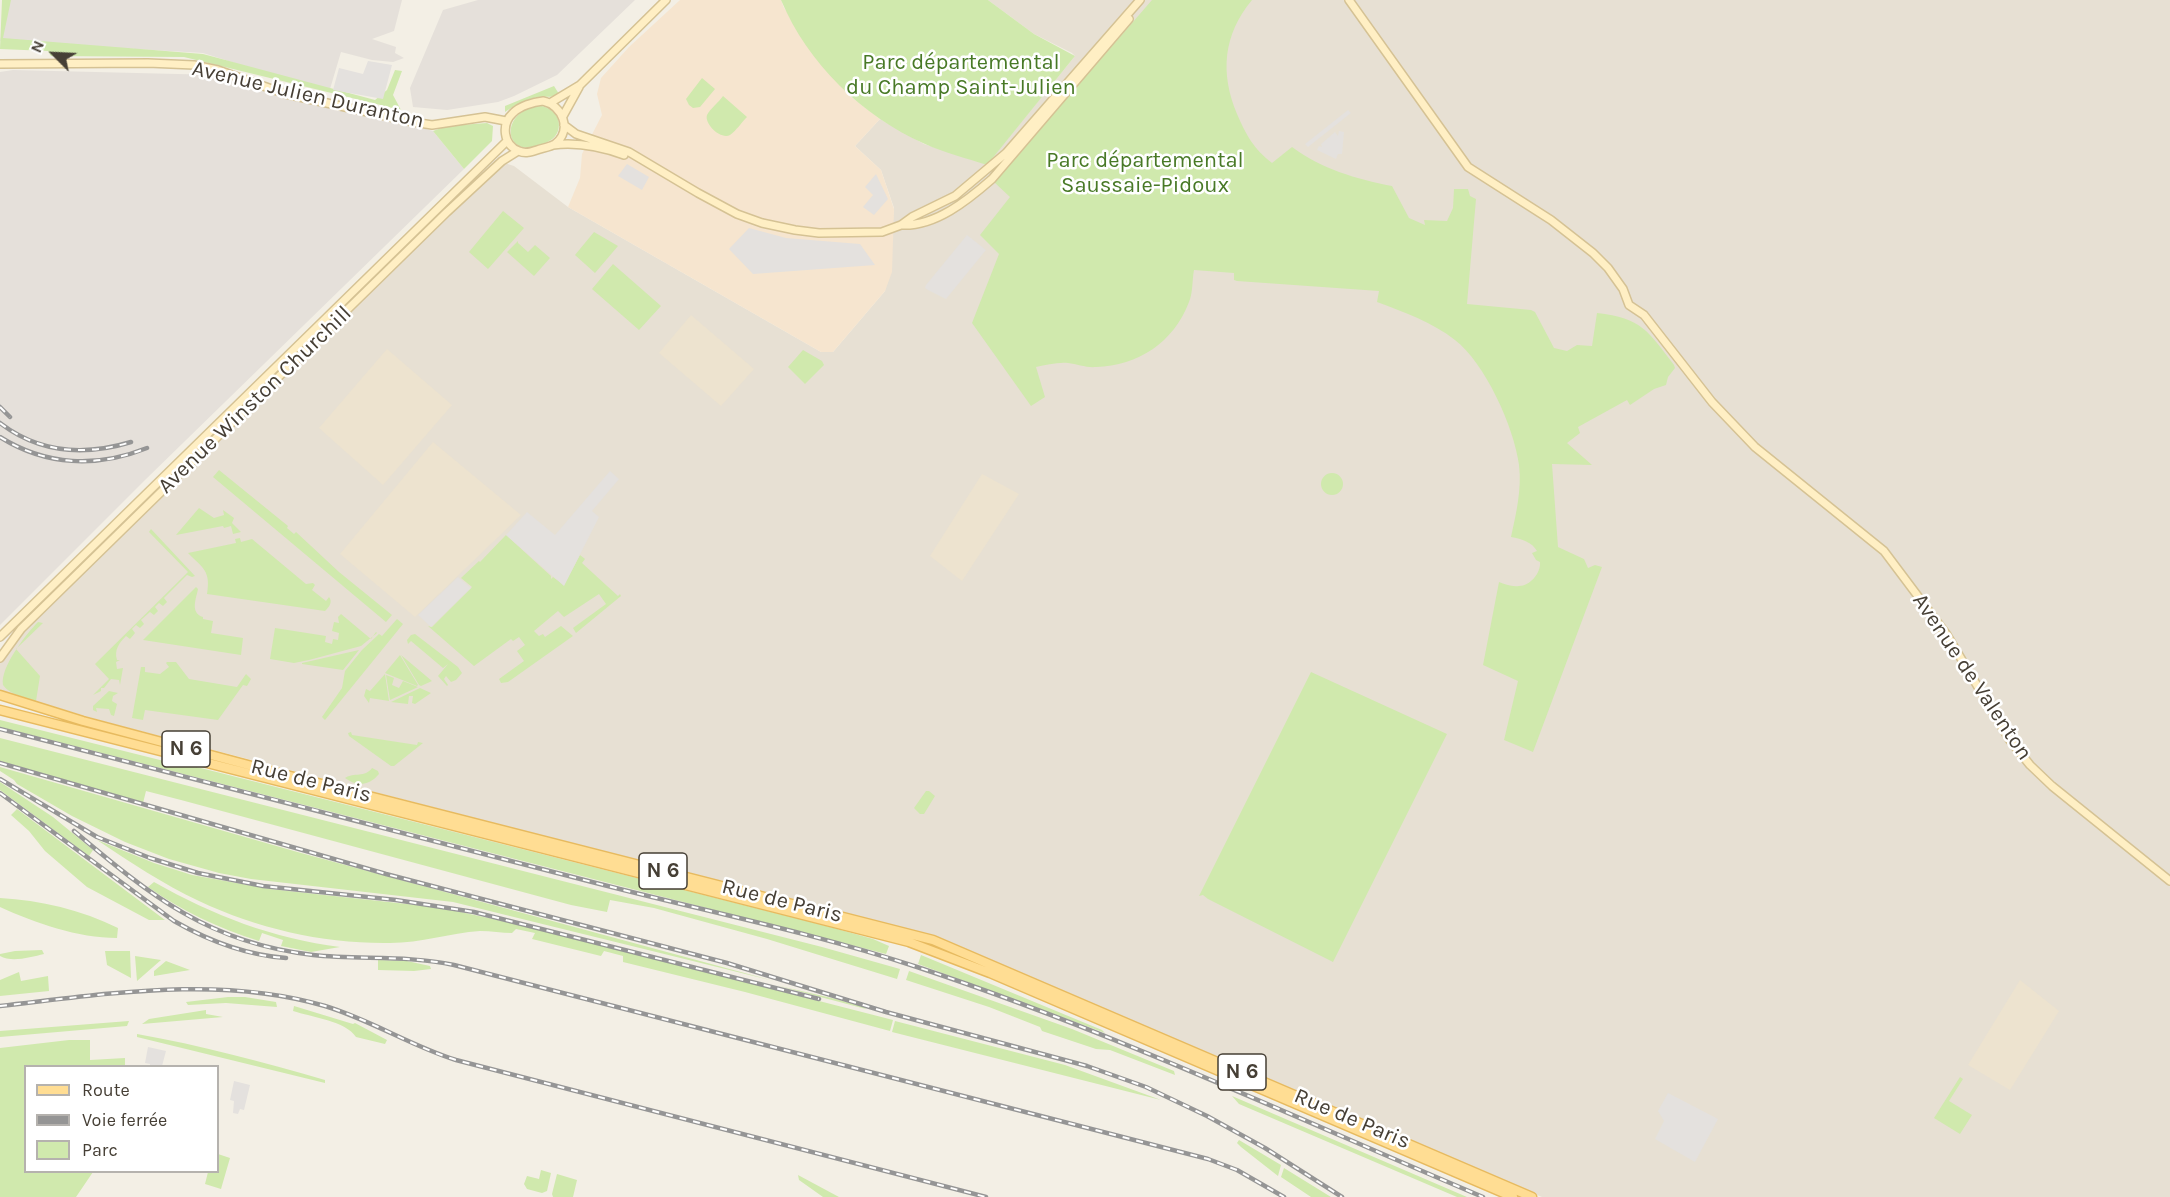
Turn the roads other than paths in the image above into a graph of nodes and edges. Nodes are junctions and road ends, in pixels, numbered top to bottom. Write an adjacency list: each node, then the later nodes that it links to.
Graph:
1 (666, 0): 7 (main road)
2 (1142, 0): 4 (main road); 5 (main road)
3 (1349, 0): 23 (main road, Avenue de Valenton)
4 (1129, 20): 5 (main road); 16 (main road)
5 (1116, 27): 16 (main road)
6 (0, 64): 10 (main road, Avenue Julien Duranton)
7 (580, 85): 8 (main road); 9 (main road)
8 (550, 103): 9 (main road); 10 (main road)
9 (562, 116): 11 (main road)
10 (506, 121): 12 (main road)
11 (564, 125): 13 (main road); 15 (main road)
12 (507, 141): 14 (main road); 17 (main road, Avenue Winston Churchill)
13 (553, 145): 14 (main road); 15 (main road)
14 (518, 151): 20 (main road, Avenue Winston Churchill)
15 (635, 158): 16 (main road)
16 (901, 225)
17 (20, 618): 18 (main road, Avenue Winston Churchill); 19 (main road)
18 (0, 637)
19 (0, 642)
20 (0, 657)
21 (0, 694): 25 (main road, Rue de Paris / N 6)
22 (0, 710): 24 (main road, Rue de Paris / N 6)
23 (2170, 881)
24 (1513, 1197)
25 (1532, 1197)

